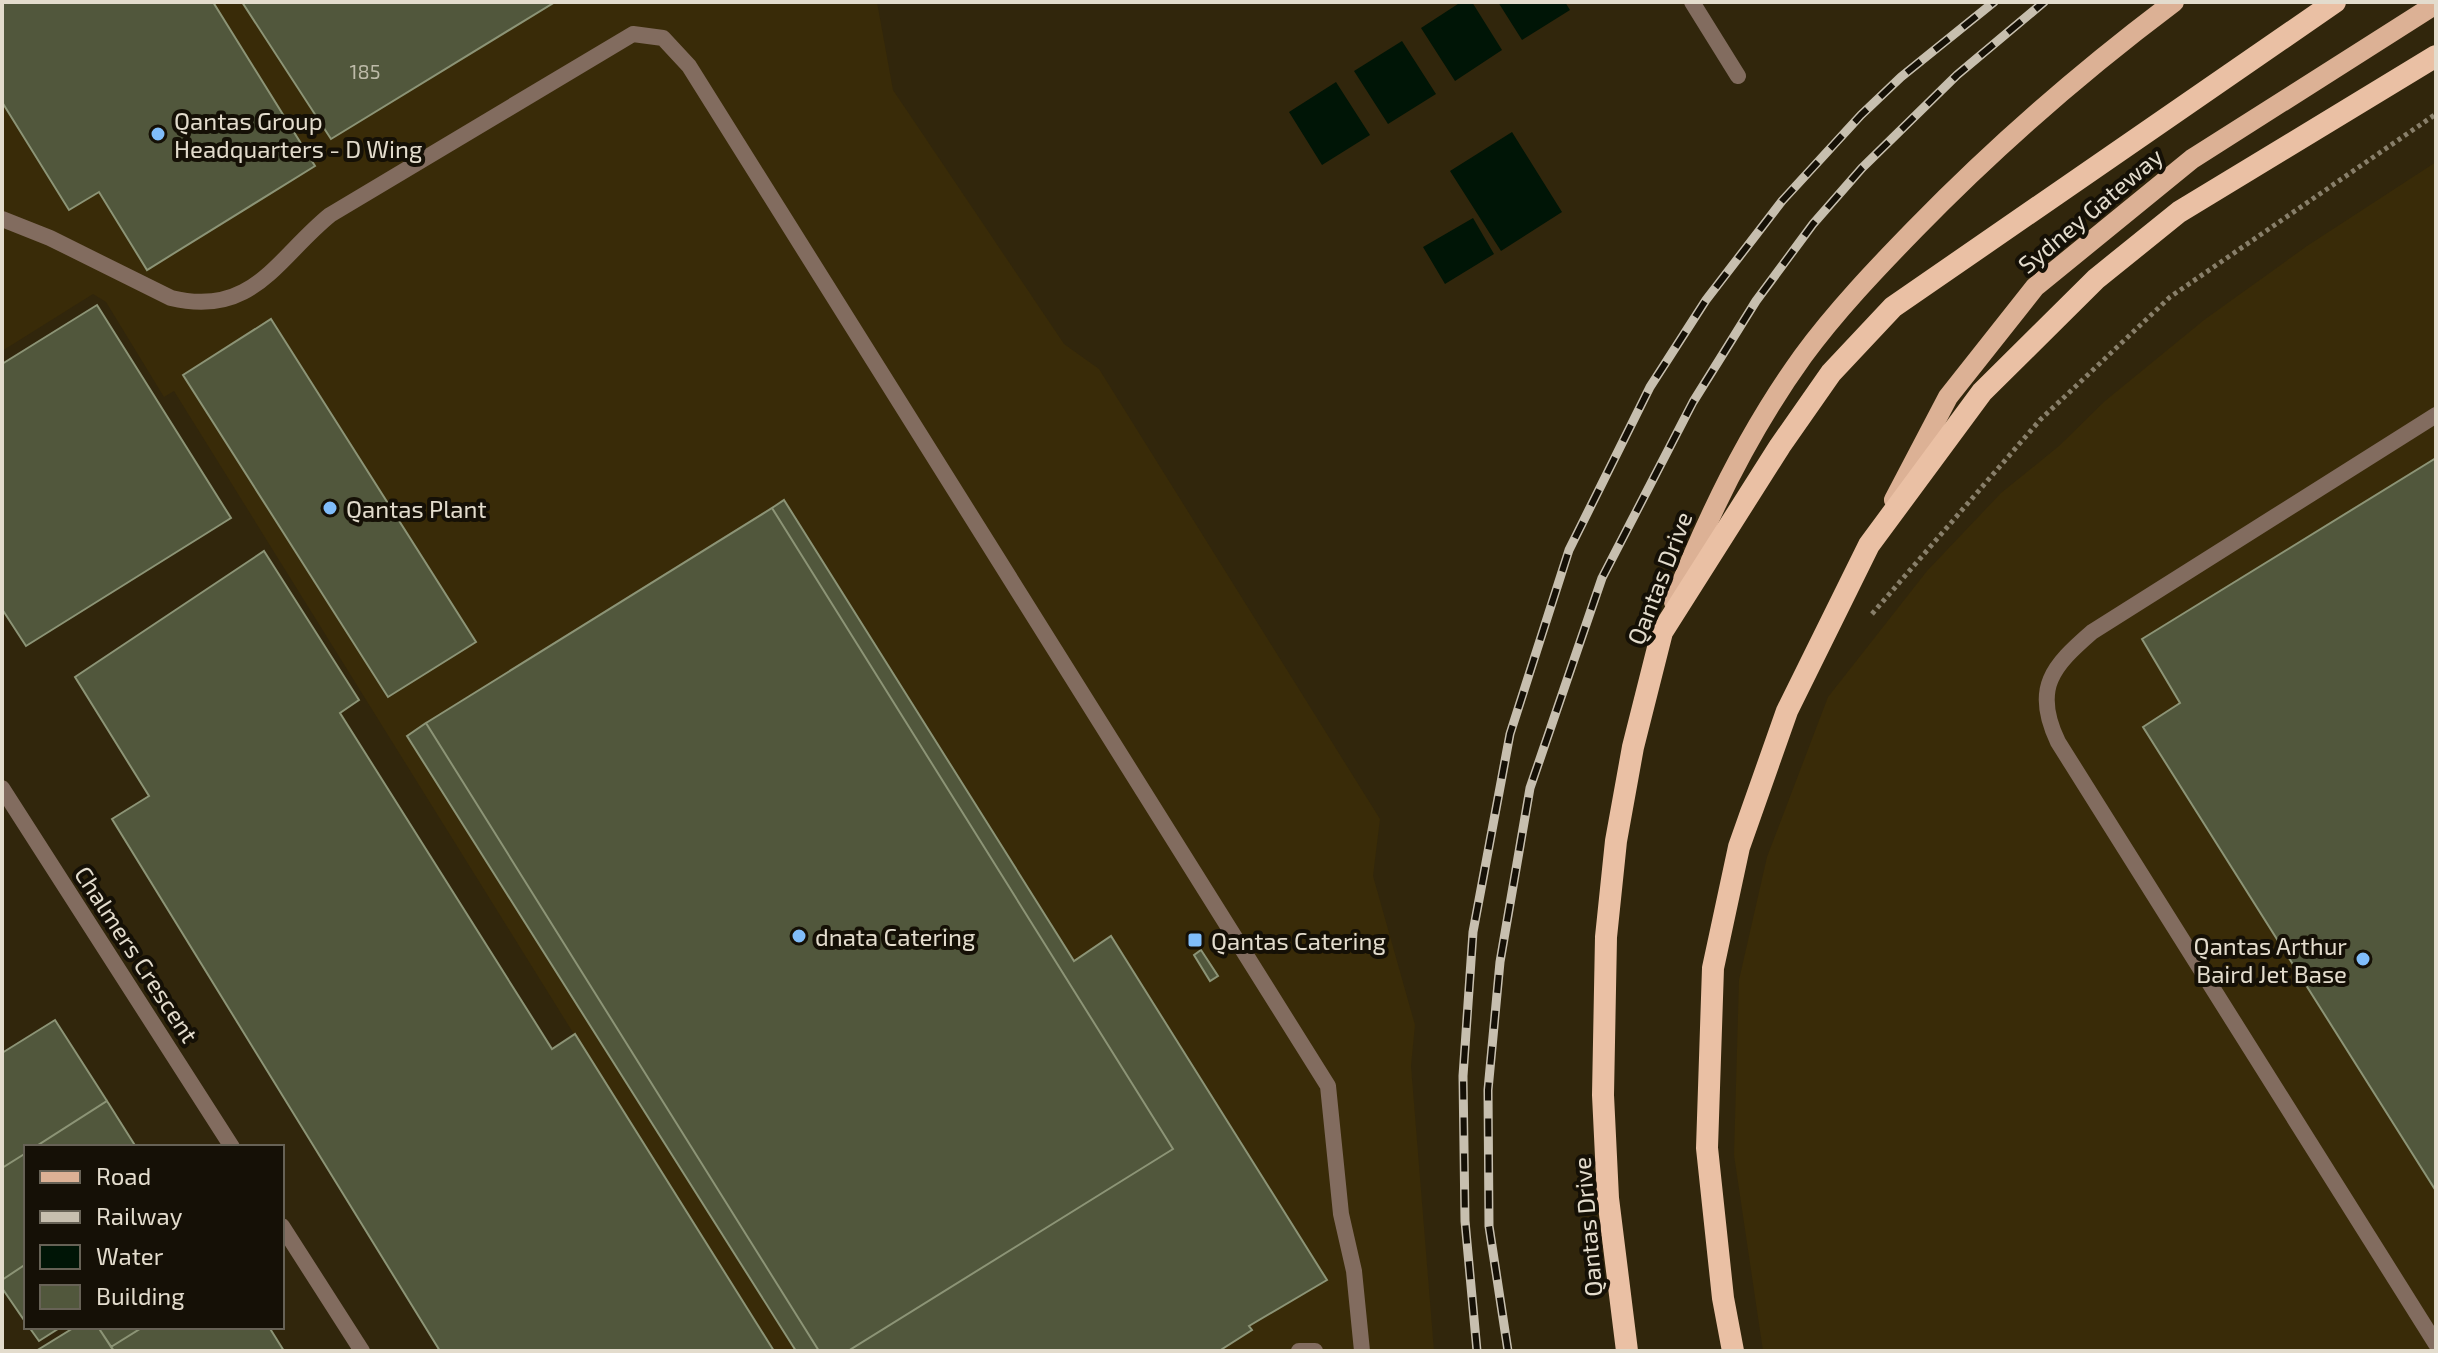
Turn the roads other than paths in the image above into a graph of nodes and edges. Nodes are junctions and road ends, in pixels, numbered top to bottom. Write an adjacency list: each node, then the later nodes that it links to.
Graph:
1 (1692, 2): 6 (street)
2 (2174, 2): 10 (main road, Qantas Drive)
3 (2335, 2): 10 (highway)
4 (2436, 4): 9 (main road, Sydney Gateway)
5 (2436, 56): 9 (highway)
6 (1738, 76)
7 (2, 219): 18 (street)
8 (2436, 415): 14 (street)
9 (1869, 545): 20 (highway)
10 (1662, 632): 19 (highway, Qantas Drive)
11 (2, 788): 12 (street, Chalmers Crescent)
12 (231, 1145)
13 (284, 1229): 15 (street)
14 (2436, 1344)
15 (362, 1351)
16 (1299, 1351): 17 (street)
17 (1315, 1351)
18 (1362, 1351)
19 (1627, 1351)
20 (1733, 1351)

